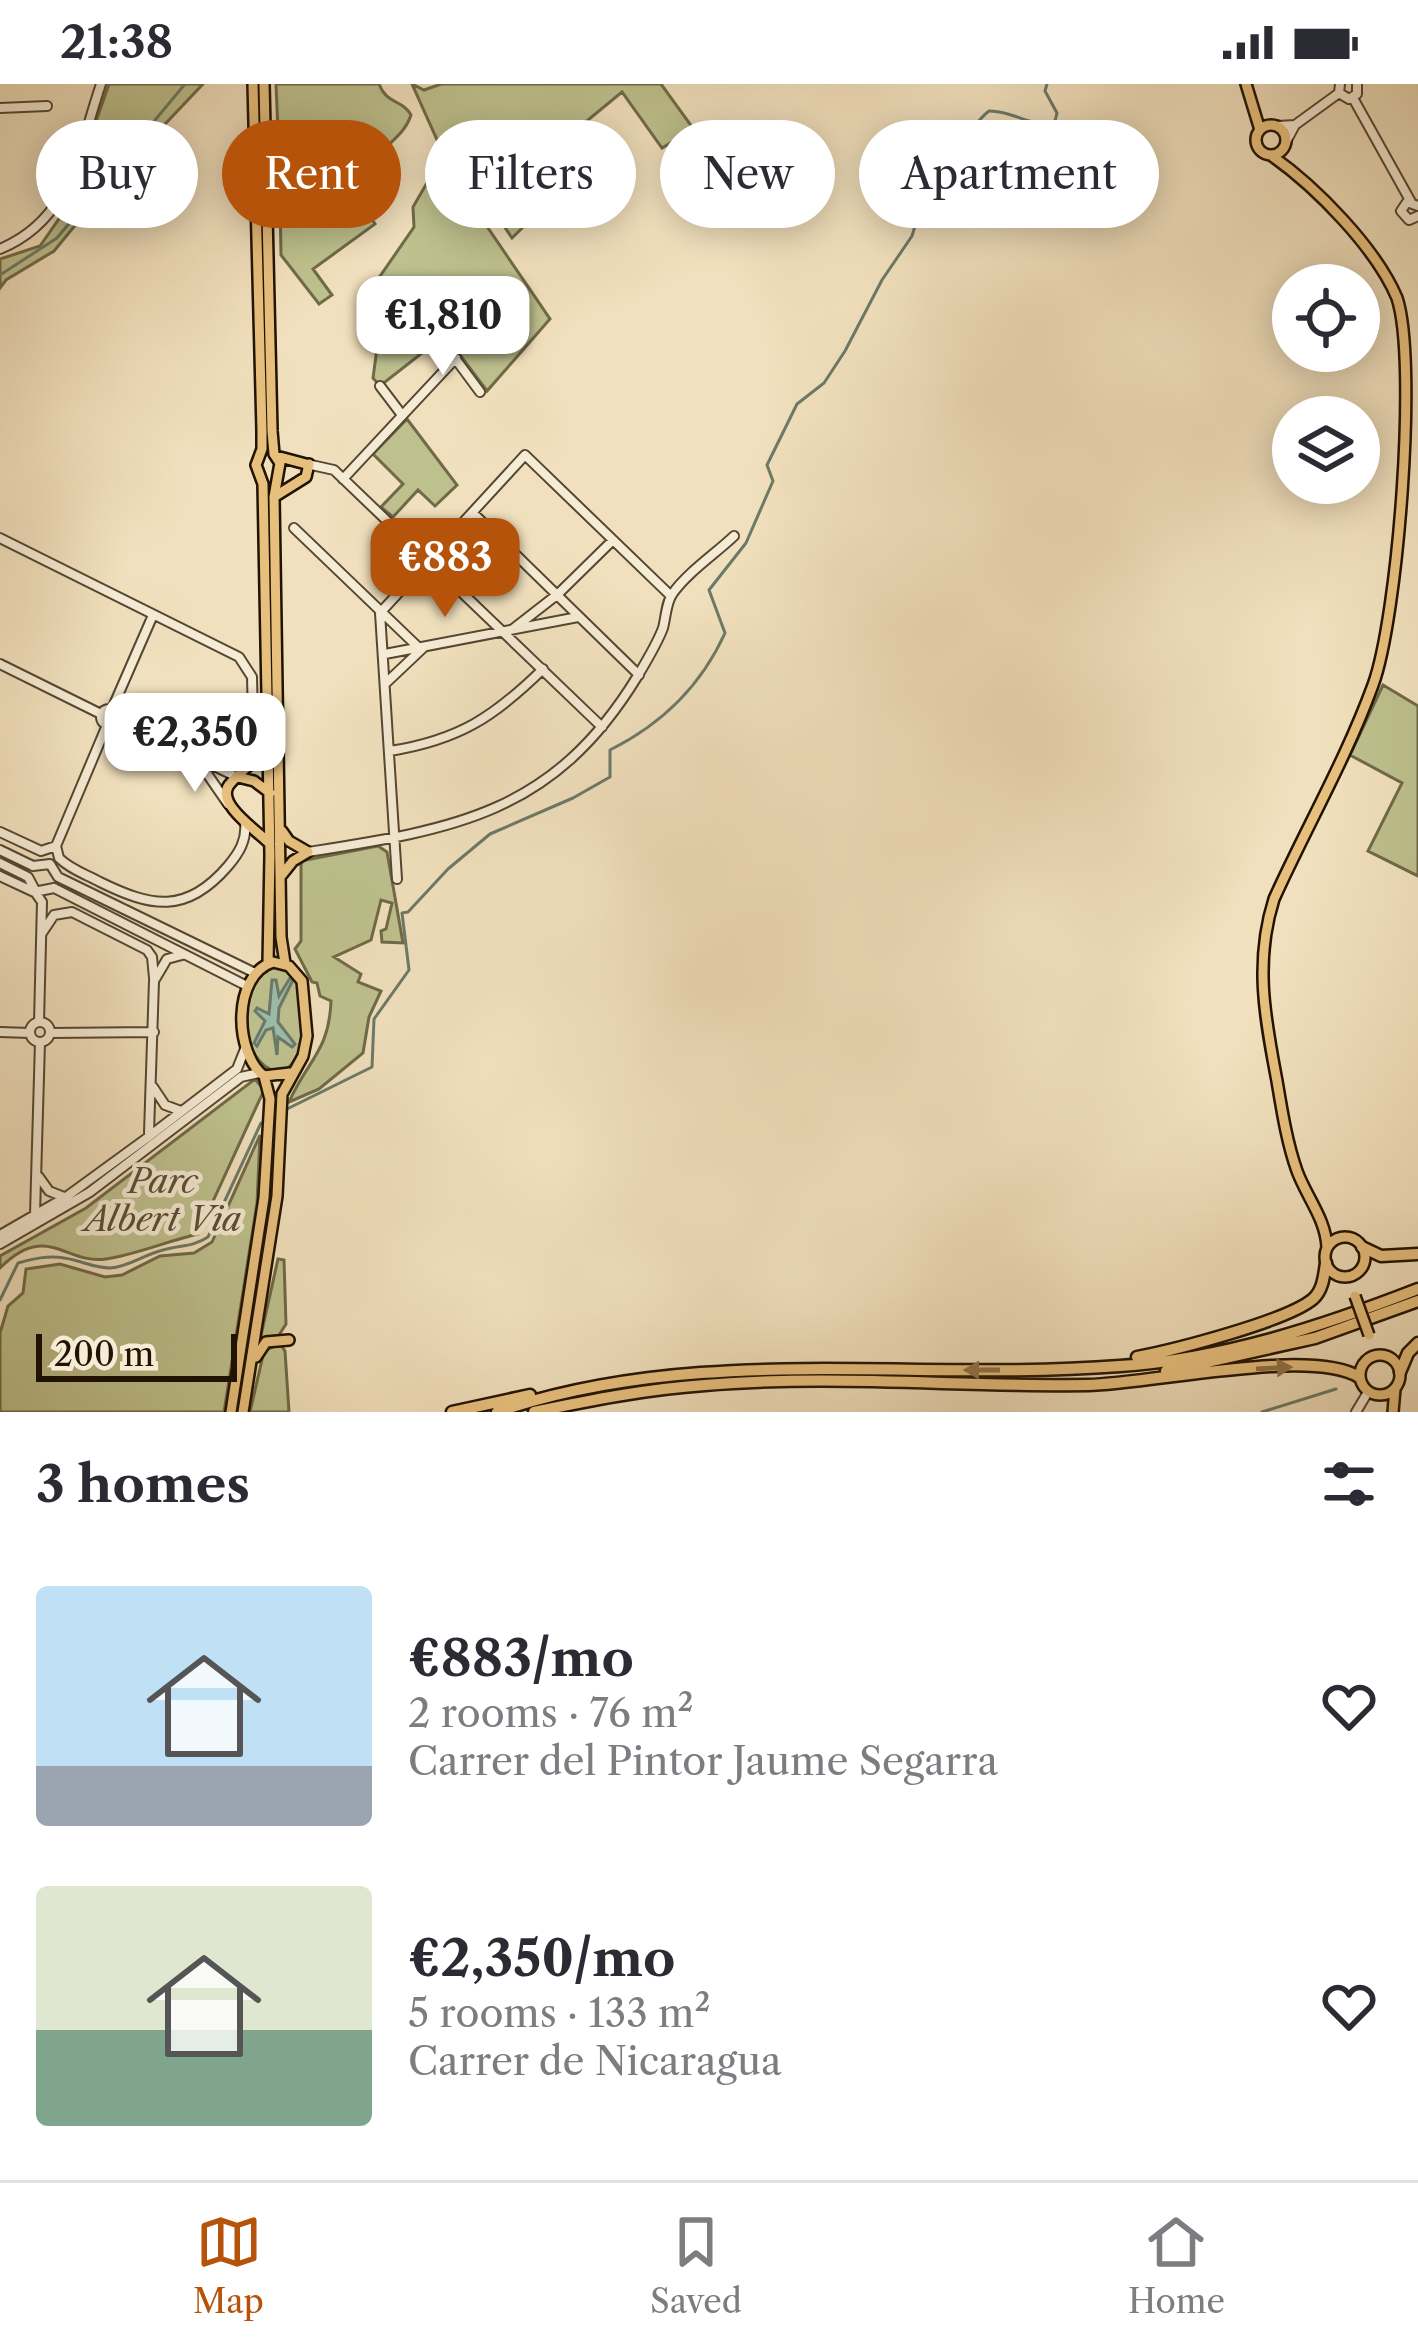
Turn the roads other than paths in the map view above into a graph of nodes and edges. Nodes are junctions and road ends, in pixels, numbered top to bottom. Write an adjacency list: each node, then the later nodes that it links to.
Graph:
1 (101, 84): 15 (street)
2 (254, 84): 22 (main road)
3 (264, 84): 21 (main road)
4 (1246, 84): 11 (main road)
5 (1360, 85): 7 (street)
6 (1340, 88): 7 (street); 10 (street)
7 (1353, 98): 13 (street)
8 (47, 106): 9 (street)
9 (0, 109)
10 (1295, 125): 11 (street); 12 (street)
11 (1269, 127): 12 (main road); 12 (main road)
12 (1280, 149): 96 (main road)
13 (1414, 204): 14 (street)
14 (1418, 216)
15 (0, 249)
16 (440, 338): 17 (street)
17 (456, 358): 19 (street); 20 (street)
18 (380, 386): 20 (street)
19 (480, 392)
20 (402, 415): 26 (street)
21 (275, 455): 22 (main road); 23 (main road); 24 (main road)
22 (260, 456): 25 (main road)
23 (308, 464): 24 (main road); 26 (street); 27 (main road)
24 (277, 472): 25 (main road); 27 (main road)
25 (260, 473): 51 (main road)
26 (343, 479): 33 (street)
27 (274, 497): 58 (main road)
28 (473, 513): 32 (street); 33 (street); 34 (street)
29 (294, 528): 36 (street)
30 (734, 536): 35 (street)
31 (0, 538): 37 (street)
32 (612, 542): 34 (street); 35 (street)
33 (428, 559): 36 (street); 39 (street)
34 (558, 594): 38 (street); 39 (street)
35 (670, 595): 44 (street)
36 (380, 613): 40 (street); 41 (street)
37 (153, 615): 46 (street); 54 (street)
38 (580, 617): 39 (street); 44 (street)
39 (509, 631): 40 (street); 43 (street)
40 (422, 647): 41 (street); 45 (street)
41 (385, 654): 45 (street)
42 (0, 664): 47 (street)
43 (543, 669): 50 (street); 52 (street)
44 (639, 675): 50 (street)
45 (386, 683): 52 (street)
46 (112, 709): 47 (street); 48 (street)
47 (101, 714): 49 (street)
48 (117, 720): 49 (street); 53 (street)
49 (107, 725): 62 (street)
50 (602, 728): 60 (street)
51 (269, 743): 54 (main road); 55 (main road)
52 (390, 751): 60 (street)
53 (199, 761): 54 (street); 56 (street)
54 (238, 776): 55 (main road); 56 (main road)
55 (269, 792): 58 (main road); 61 (main road)
56 (230, 806): 57 (main road)
57 (242, 817): 61 (main road); 62 (street)
58 (280, 828): 64 (main road); 70 (main road)
59 (0, 832): 62 (street)
60 (400, 838): 64 (street); 71 (street)
61 (270, 844): 77 (main road)
62 (55, 848): 66 (street)
63 (0, 850): 67 (street)
64 (308, 852): 70 (main road)
65 (0, 862): 72 (street)
66 (48, 863): 67 (street); 69 (street)
67 (33, 866): 72 (street)
68 (0, 876): 72 (street)
69 (58, 877): 72 (street); 79 (street)
70 (281, 877): 78 (main road)
71 (397, 880)
72 (40, 890): 73 (street); 75 (street)
73 (75, 900): 74 (street); 76 (street)
74 (113, 931): 75 (street); 80 (street)
75 (42, 933): 82 (street)
76 (190, 956): 80 (street); 81 (street)
77 (268, 963): 78 (main road); 79 (main road)
78 (285, 963): 89 (main road)
79 (254, 972): 81 (main road)
80 (154, 980): 84 (street)
81 (247, 986): 88 (main road)
82 (39, 1022): 85 (street); 86 (street)
83 (0, 1032): 85 (street)
84 (154, 1032): 86 (street); 91 (street)
85 (30, 1033): 87 (street)
86 (50, 1033): 87 (street)
87 (40, 1042): 94 (street)
88 (246, 1047): 90 (main road); 92 (street)
89 (290, 1073): 90 (main road); 123 (main road)
90 (262, 1074): 100 (street); 123 (main road)
91 (153, 1086): 92 (street); 93 (street)
92 (182, 1111): 93 (street)
93 (147, 1138): 95 (street)
94 (39, 1176): 95 (street); 97 (street)
95 (66, 1197): 97 (street)
96 (1319, 1214): 99 (main road); 102 (main road)
97 (34, 1217): 98 (street)
98 (0, 1235)
99 (1346, 1237): 101 (main road); 102 (main road)
100 (0, 1244)
101 (1362, 1247): 103 (highway); 105 (main road)
102 (1327, 1248): 104 (main road)
103 (1418, 1254)
104 (1326, 1263): 106 (main road); 115 (highway)
105 (1358, 1271): 106 (main road); 108 (main road)
106 (1340, 1276): 108 (main road)
107 (1418, 1289): 115 (highway)
108 (1354, 1296): 110 (main road, bridge)
109 (1418, 1301): 119 (highway)
110 (1369, 1335): 113 (main road); 114 (main road)
111 (289, 1340): 123 (main road)
112 (1418, 1342): 116 (highway)
113 (1383, 1355): 114 (main road); 116 (main road)
114 (1368, 1358): 118 (main road)
115 (1099, 1366): 117 (highway, one-way to 117)
116 (1400, 1372): 120 (main road)
117 (663, 1374): 124 (highway); 125 (highway)
118 (1359, 1377): 119 (highway, one-way to 118); 121 (main road)
119 (1074, 1384): 122 (highway)
120 (1395, 1389): 121 (main road); 128 (main road)
121 (1372, 1394): 127 (street); 128 (main road)
122 (551, 1410): 126 (highway)
123 (239, 1411)
124 (452, 1412)
125 (497, 1412)
126 (534, 1412)
127 (1357, 1412)
128 (1391, 1412)

